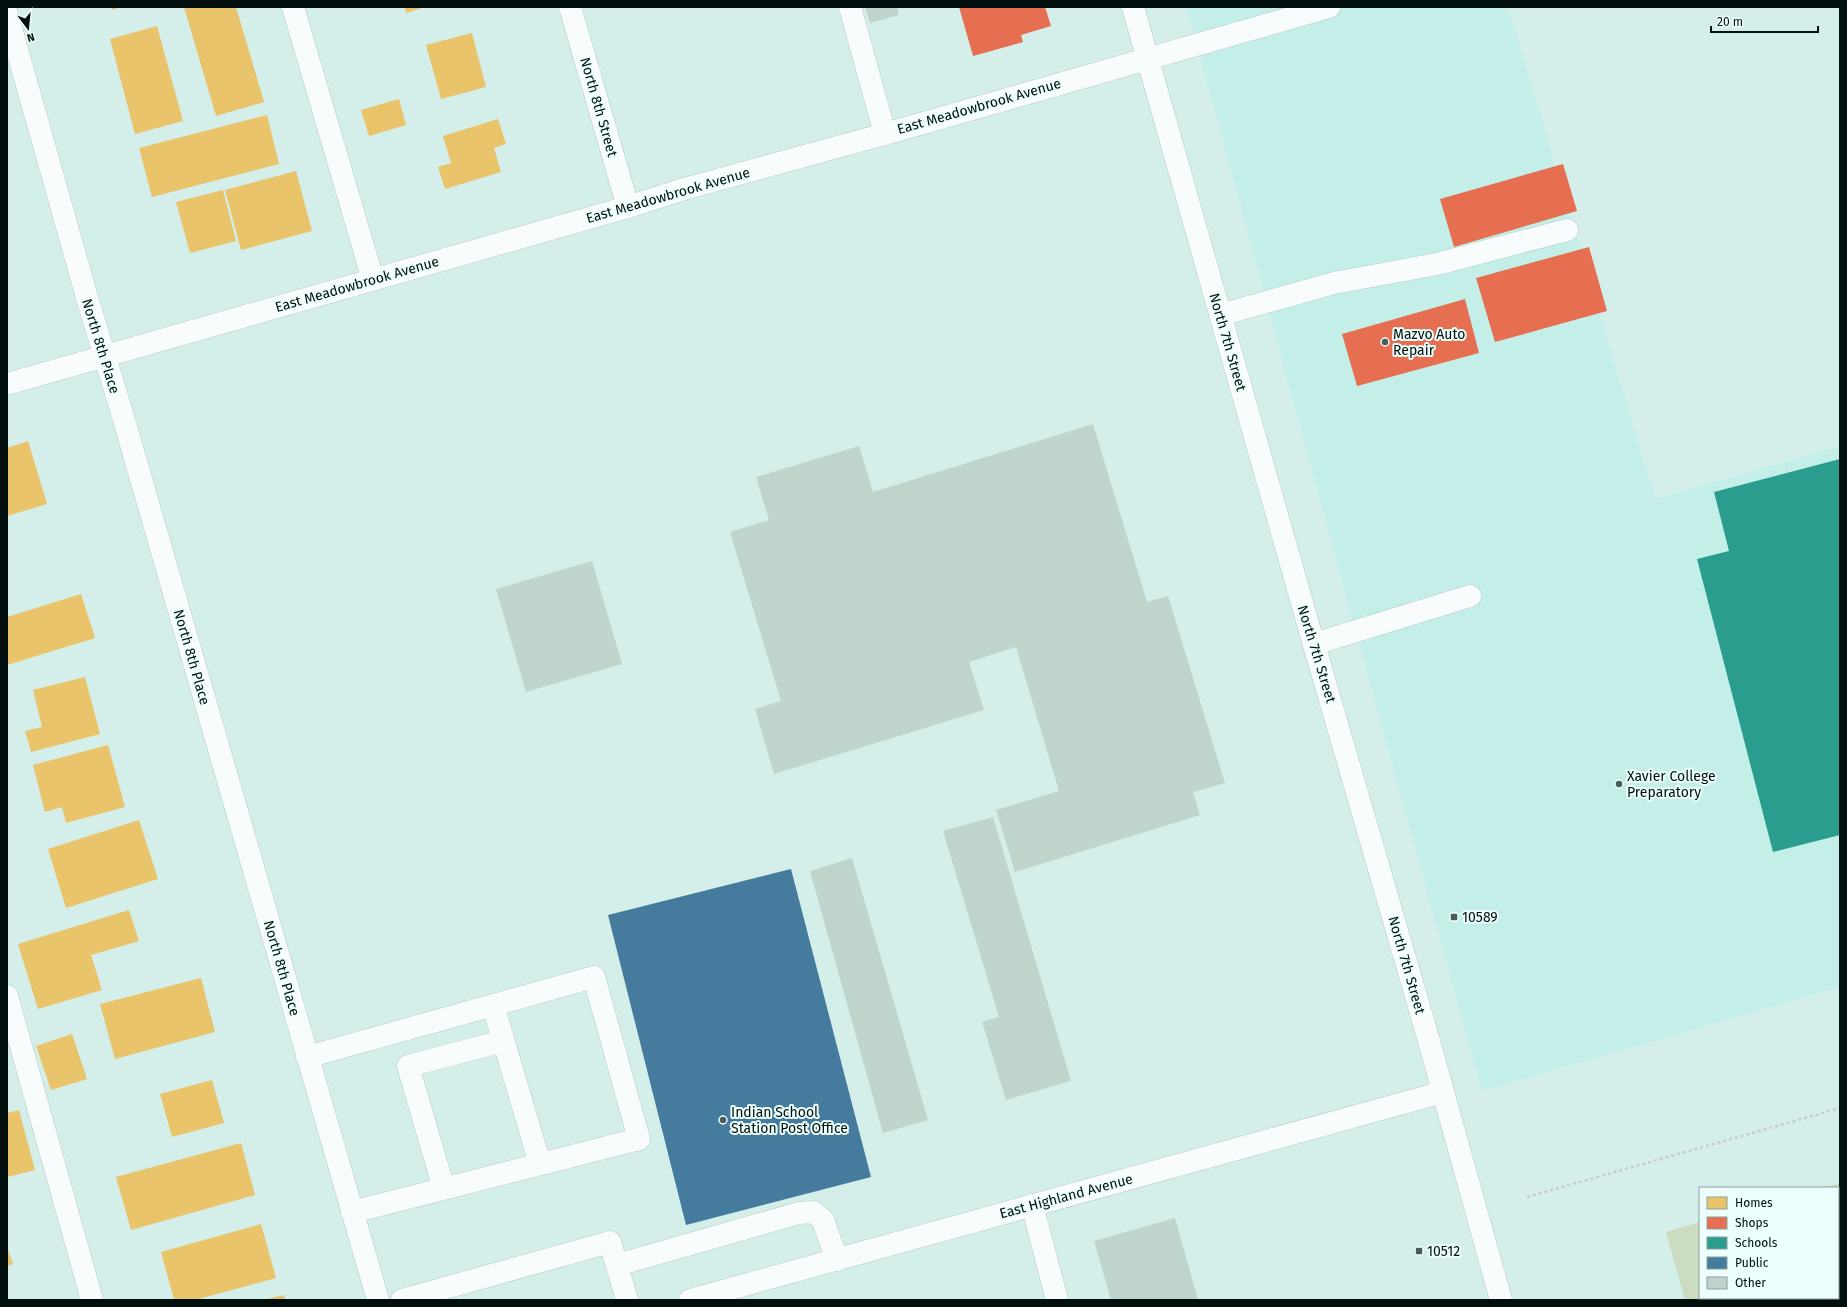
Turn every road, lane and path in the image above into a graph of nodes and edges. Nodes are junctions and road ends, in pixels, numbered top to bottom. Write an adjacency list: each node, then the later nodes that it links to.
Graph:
1 (293, 7): 11 (street)
2 (570, 7): 9 (street, North 8th Street)
3 (850, 7): 8 (street)
4 (1133, 7): 7 (street, North 7th Street)
5 (1329, 7): 7 (street, East Meadowbrook Avenue)
6 (7, 14): 13 (street, North 8th Place)
7 (1147, 58): 8 (street, East Meadowbrook Avenue); 12 (street, North 7th Street)
8 (885, 134): 9 (street, East Meadowbrook Avenue)
9 (628, 207): 11 (street, East Meadowbrook Avenue)
10 (1567, 230): 12 (street)
11 (373, 280): 13 (street, East Meadowbrook Avenue)
12 (1220, 315): 16 (street, North 7th Street)
13 (104, 356): 14 (street, East Meadowbrook Avenue); 20 (street, North 8th Place)
14 (7, 384)
15 (1470, 596): 16 (street)
16 (1314, 644): 21 (street, North 7th Street)
17 (7, 996): 30 (street)
18 (492, 1005): 19 (street); 20 (street); 23 (street)
19 (503, 1041): 23 (street); 24 (street)
20 (307, 1057): 27 (street, North 8th Place)
21 (1443, 1092): 26 (street, East Highland Avenue); 36 (street, North 7th Street)
22 (1840, 1108): 25 (path)
23 (540, 1164): 24 (street)
24 (444, 1189): 27 (street)
25 (1528, 1197)
26 (1032, 1205): 28 (street, East Highland Avenue); 35 (street)
27 (352, 1212): 31 (street, North 8th Place)
28 (837, 1260): 29 (street); 34 (street, East Highland Avenue)
29 (617, 1265): 32 (street); 33 (street)
30 (92, 1300)
31 (378, 1300)
32 (402, 1300)
33 (627, 1300)
34 (690, 1300)
35 (1057, 1300)
36 (1501, 1300)

